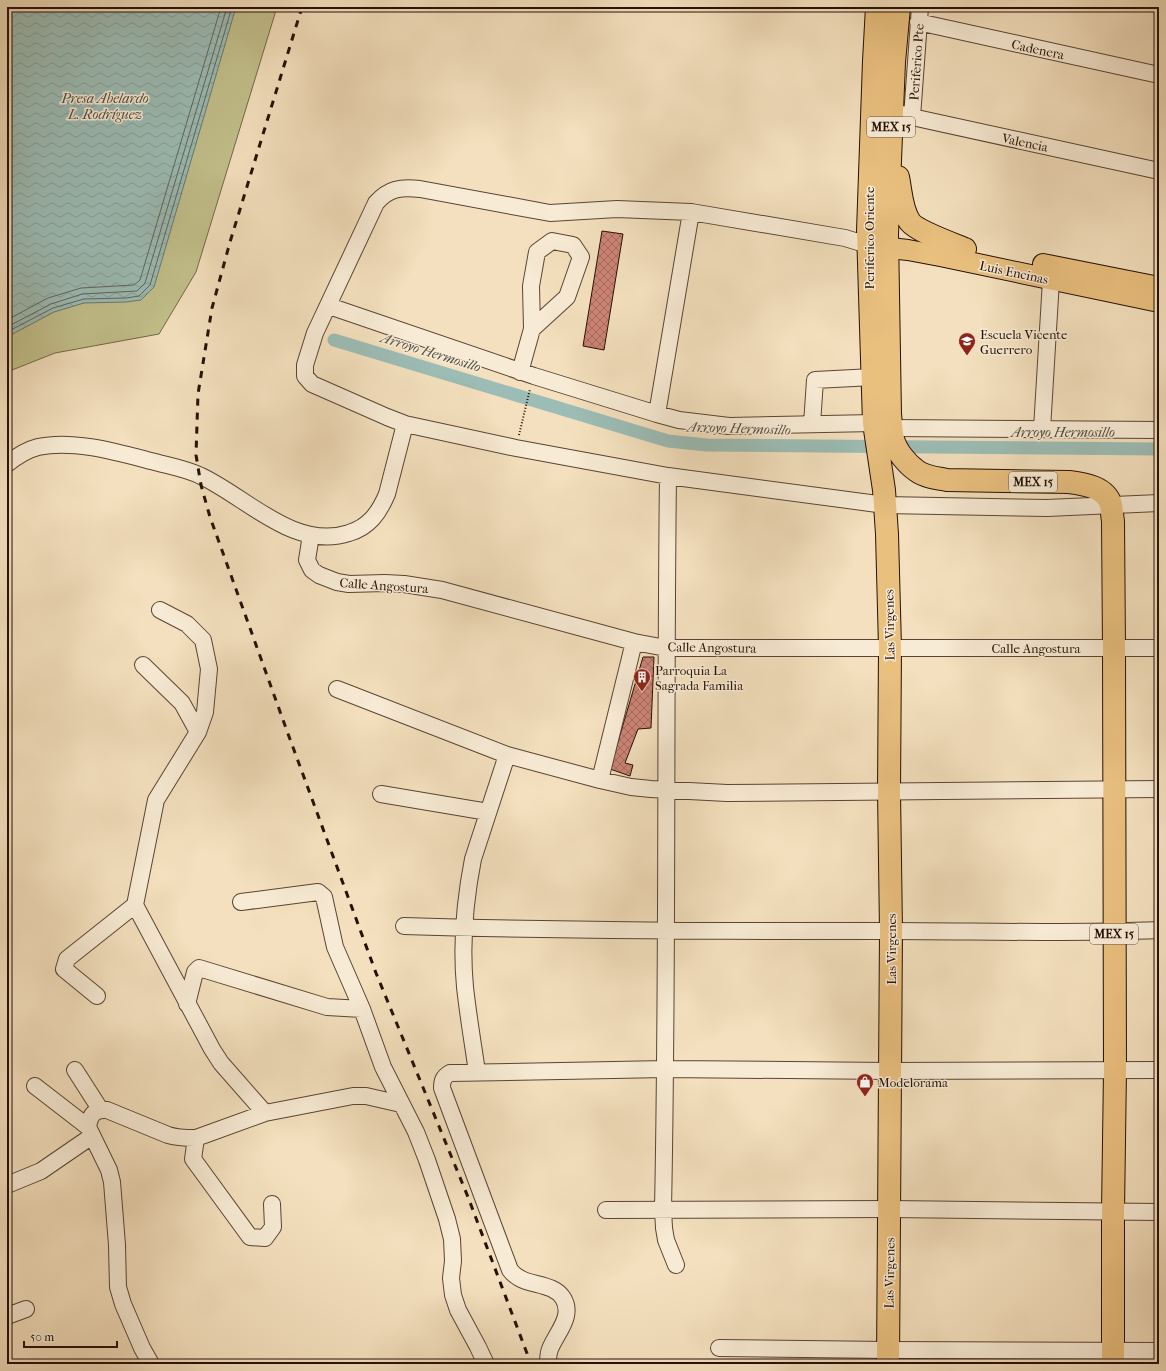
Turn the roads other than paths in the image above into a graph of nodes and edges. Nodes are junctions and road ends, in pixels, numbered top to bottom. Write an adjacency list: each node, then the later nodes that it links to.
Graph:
1 (877, 7): 9 (highway, Periferico Oriente / MEX 15)
2 (899, 7): 6 (highway, Periferico Oriente / MEX 15)
3 (919, 15): 4 (street, Cadenera); 5 (street, Periferico Pte)
4 (1159, 75)
5 (912, 117): 6 (street, Valencia); 7 (street, Valencia)
6 (891, 119): 9 (highway, Periferico Oriente / MEX 15); 10 (highway)
7 (1159, 171)
8 (691, 212): 9 (street); 14 (street); 18 (street)
9 (877, 240): 10 (main road); 11 (main road, Luis Encinas); 17 (highway, Periferico Oriente / MEX 15); 23 (highway, Periferico Oriente / MEX 15)
10 (966, 249): 12 (main road)
11 (1051, 280): 13 (main road, Luis Encinas); 21 (street)
12 (1159, 286)
13 (1159, 302)
14 (329, 306): 16 (street); 19 (street)
15 (532, 329): 15 (street); 16 (street)
16 (520, 372): 18 (street)
17 (872, 377): 20 (street); 23 (highway, Periferico Oriente / MEX 15)
18 (657, 414): 20 (street)
19 (405, 424): 25 (street); 29 (street)
20 (812, 424): 23 (street)
21 (1042, 429): 22 (street); 23 (street)
22 (1159, 430)
23 (886, 443): 27 (highway, MEX 15); 28 (highway, MEX 15)
24 (7, 464): 29 (street)
25 (668, 476): 27 (street); 32 (street)
26 (1159, 503): 28 (street)
27 (885, 505): 28 (street); 33 (highway, Las Virgenes / MEX 15)
28 (1111, 505): 34 (highway, MEX 15)
29 (311, 535): 31 (street, Calle Angostura)
30 (160, 610): 38 (street)
31 (634, 642): 32 (street, Calle Angostura); 40 (street)
32 (666, 648): 33 (street, Calle Angostura); 41 (street)
33 (890, 648): 34 (street, Calle Angostura); 44 (highway, Las Virgenes / MEX 15)
34 (1114, 648): 35 (street, Calle Angostura); 42 (highway, MEX 15)
35 (1159, 648)
36 (143, 665): 38 (street)
37 (337, 689): 39 (street)
38 (198, 732): 48 (street)
39 (507, 755): 40 (street); 46 (street)
40 (600, 780): 41 (street)
41 (667, 790): 44 (street); 52 (street)
42 (1114, 790): 43 (street); 44 (street); 54 (highway, MEX 15)
43 (1159, 790)
44 (890, 792): 53 (highway, Las Virgenes / MEX 15)
45 (381, 794): 46 (street)
46 (488, 812): 50 (street)
47 (241, 902): 57 (street)
48 (135, 906): 55 (street); 56 (street)
49 (404, 926): 50 (street)
50 (465, 928): 52 (street); 63 (street)
51 (1159, 930): 54 (street)
52 (666, 931): 53 (street); 58 (street)
53 (891, 931): 54 (street); 62 (highway, Las Virgenes / MEX 15)
54 (1114, 932): 60 (highway, MEX 15)
55 (97, 996)
56 (188, 1004): 57 (street); 67 (street)
57 (362, 1009): 65 (street)
58 (666, 1069): 62 (street); 63 (street); 72 (street)
59 (75, 1070): 66 (street)
60 (1115, 1070): 61 (street); 62 (street); 75 (highway, MEX 15)
61 (1159, 1070)
62 (890, 1071): 73 (highway, Las Virgenes / MEX 15)
63 (477, 1072): 86 (street)
64 (35, 1086): 68 (street)
65 (401, 1104): 67 (street); 85 (street)
66 (100, 1110): 68 (street); 69 (street)
67 (265, 1113): 69 (street)
68 (90, 1132): 70 (street); 84 (street)
69 (196, 1138): 71 (street)
70 (7, 1185)
71 (272, 1204)
72 (663, 1209): 73 (street); 74 (street); 77 (street)
73 (890, 1209): 75 (street); 82 (highway, Las Virgenes / MEX 15)
74 (606, 1210)
75 (1113, 1212): 76 (street); 83 (highway, MEX 15)
76 (1159, 1212)
77 (676, 1265)
78 (26, 1309): 79 (street)
79 (7, 1316)
80 (719, 1348): 82 (street)
81 (1159, 1351): 83 (street)
82 (888, 1357): 83 (street)
83 (1113, 1357)
84 (151, 1364)
85 (486, 1364)
86 (548, 1364)

